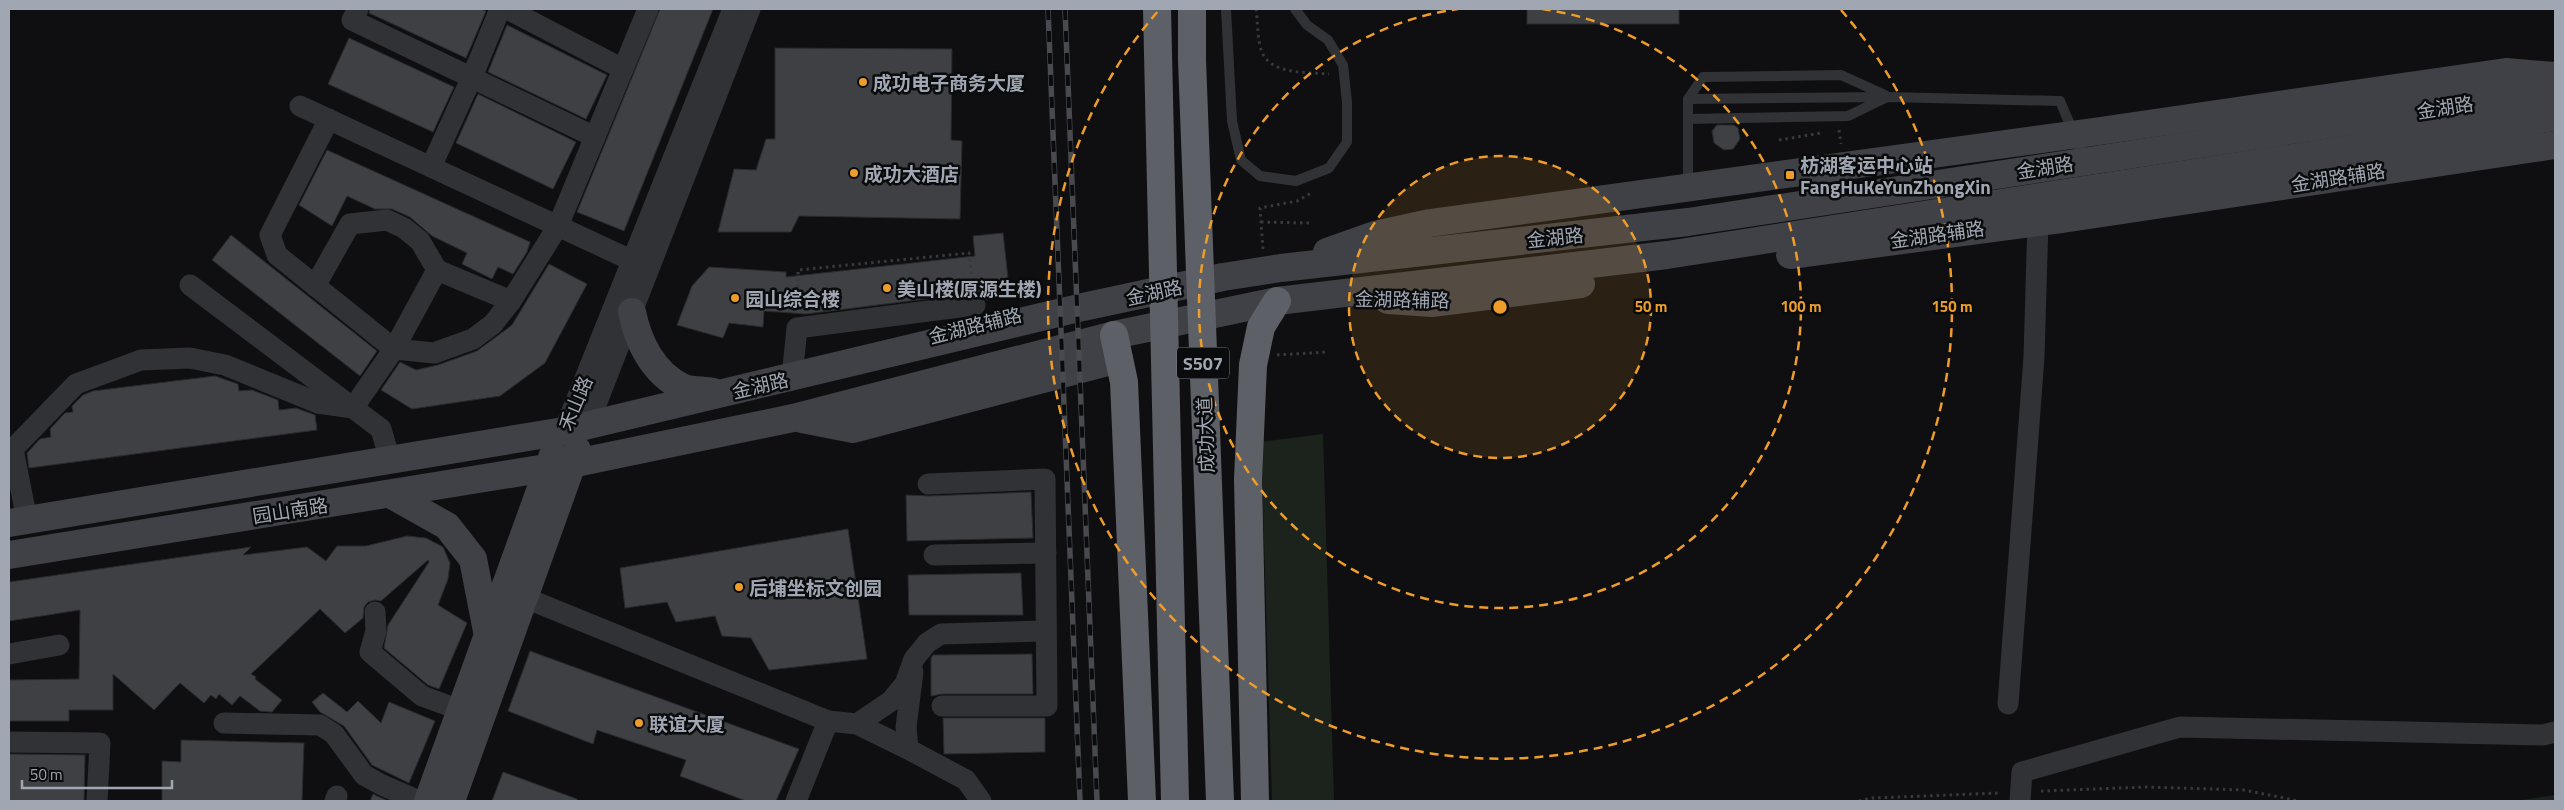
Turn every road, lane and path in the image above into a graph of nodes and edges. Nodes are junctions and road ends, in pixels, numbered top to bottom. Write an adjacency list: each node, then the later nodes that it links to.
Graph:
1 (358, 9): 15 (street)
2 (500, 9): 15 (street)
3 (507, 9): 12 (street)
4 (648, 9): 12 (street)
5 (733, 9): 38 (street, 禾山路)
6 (750, 9): 46 (street, 禾山路)
7 (1157, 9): 89 (highway, 成功大道 / S507)
8 (1192, 9): 90 (highway, 成功大道 / S507)
9 (1226, 9): 11 (lane)
10 (1256, 9): 13 (path)
11 (1295, 9)
12 (623, 70): 24 (street)
13 (1332, 74)
14 (2555, 76): 23 (main road)
15 (472, 77): 24 (street); 29 (street)
16 (2555, 90): 28 (main road, 金湖路)
17 (1888, 97): 18 (lane); 18 (lane); 21 (lane); 23 (lane)
18 (1688, 99): 21 (lane)
19 (300, 106): 22 (street)
20 (2555, 117): 42 (main road, 金湖路)
21 (1688, 119): 30 (lane)
22 (329, 120): 29 (street); 41 (street)
23 (2073, 135): 28 (lane); 30 (main road)
24 (595, 136): 36 (street)
25 (1779, 140): 26 (path)
26 (1832, 145)
27 (2555, 145): 32 (main road, 金湖路辅路)
28 (2086, 161): 34 (main road, 金湖路)
29 (431, 167): 36 (street)
30 (1688, 188): 34 (main road); 37 (main road)
31 (1314, 191): 33 (path)
32 (2038, 221): 42 (main road, 金湖路辅路); 72 (street)
33 (1261, 222): 35 (path); 37 (path)
34 (1688, 222): 37 (main road, 金湖路)
35 (1310, 223)
36 (558, 226): 38 (street); 43 (street)
37 (1272, 259): 52 (main road, 金湖路)
38 (632, 261): 55 (street, 禾山路)
39 (437, 270): 41 (street); 43 (street); 49 (street)
40 (190, 285): 54 (street)
41 (315, 286): 49 (street)
42 (1317, 296): 44 (main road, 金湖路)
43 (511, 301): 49 (street)
44 (1277, 301): 48 (main road, 金湖路); 91 (highway)
45 (975, 305): 47 (street); 47 (path)
46 (632, 312): 53 (main road); 55 (street, 禾山路)
47 (797, 328): 52 (street)
48 (1116, 347): 58 (main road, 金湖路); 88 (highway)
49 (394, 349): 54 (street)
50 (1327, 352): 51 (path)
51 (1269, 355)
52 (792, 377): 53 (main road, 金湖路)
53 (724, 393): 55 (main road, 金湖路)
54 (353, 408): 56 (street); 57 (street)
55 (576, 428): 57 (main road, 园山南路); 58 (main road, 禾山路)
56 (11, 446): 61 (street)
57 (390, 460): 61 (main road, 园山南路)
58 (558, 467): 60 (main road, 园山南路); 65 (main road, 禾山路); 68 (main road, 禾山路)
59 (928, 484): 62 (street)
60 (390, 494): 63 (main road, 园山南路); 68 (main road)
61 (18, 521)
62 (1046, 553): 64 (street); 67 (street)
63 (9, 555)
64 (934, 555)
65 (523, 597): 75 (street); 85 (main road, 禾山路)
66 (374, 612): 74 (street)
67 (1045, 631): 71 (street); 73 (street)
68 (487, 634): 74 (main road, 禾山路)
69 (59, 645): 70 (street)
70 (9, 654)
71 (914, 659): 77 (street); 80 (street)
72 (2008, 704)
73 (942, 706)
74 (460, 710): 84 (main road, 禾山路)
75 (828, 721): 77 (street); 86 (street)
76 (224, 723): 83 (street)
77 (857, 724): 80 (street)
78 (2555, 732): 92 (street)
79 (9, 742): 82 (street)
80 (908, 749): 87 (street)
81 (2146, 787): 93 (path)
82 (97, 801)
83 (419, 801)
84 (428, 801)
85 (451, 801)
86 (796, 801)
87 (981, 801)
88 (1142, 801)
89 (1175, 801)
90 (1220, 801)
91 (1255, 801)
92 (2020, 801)
93 (2299, 801)

